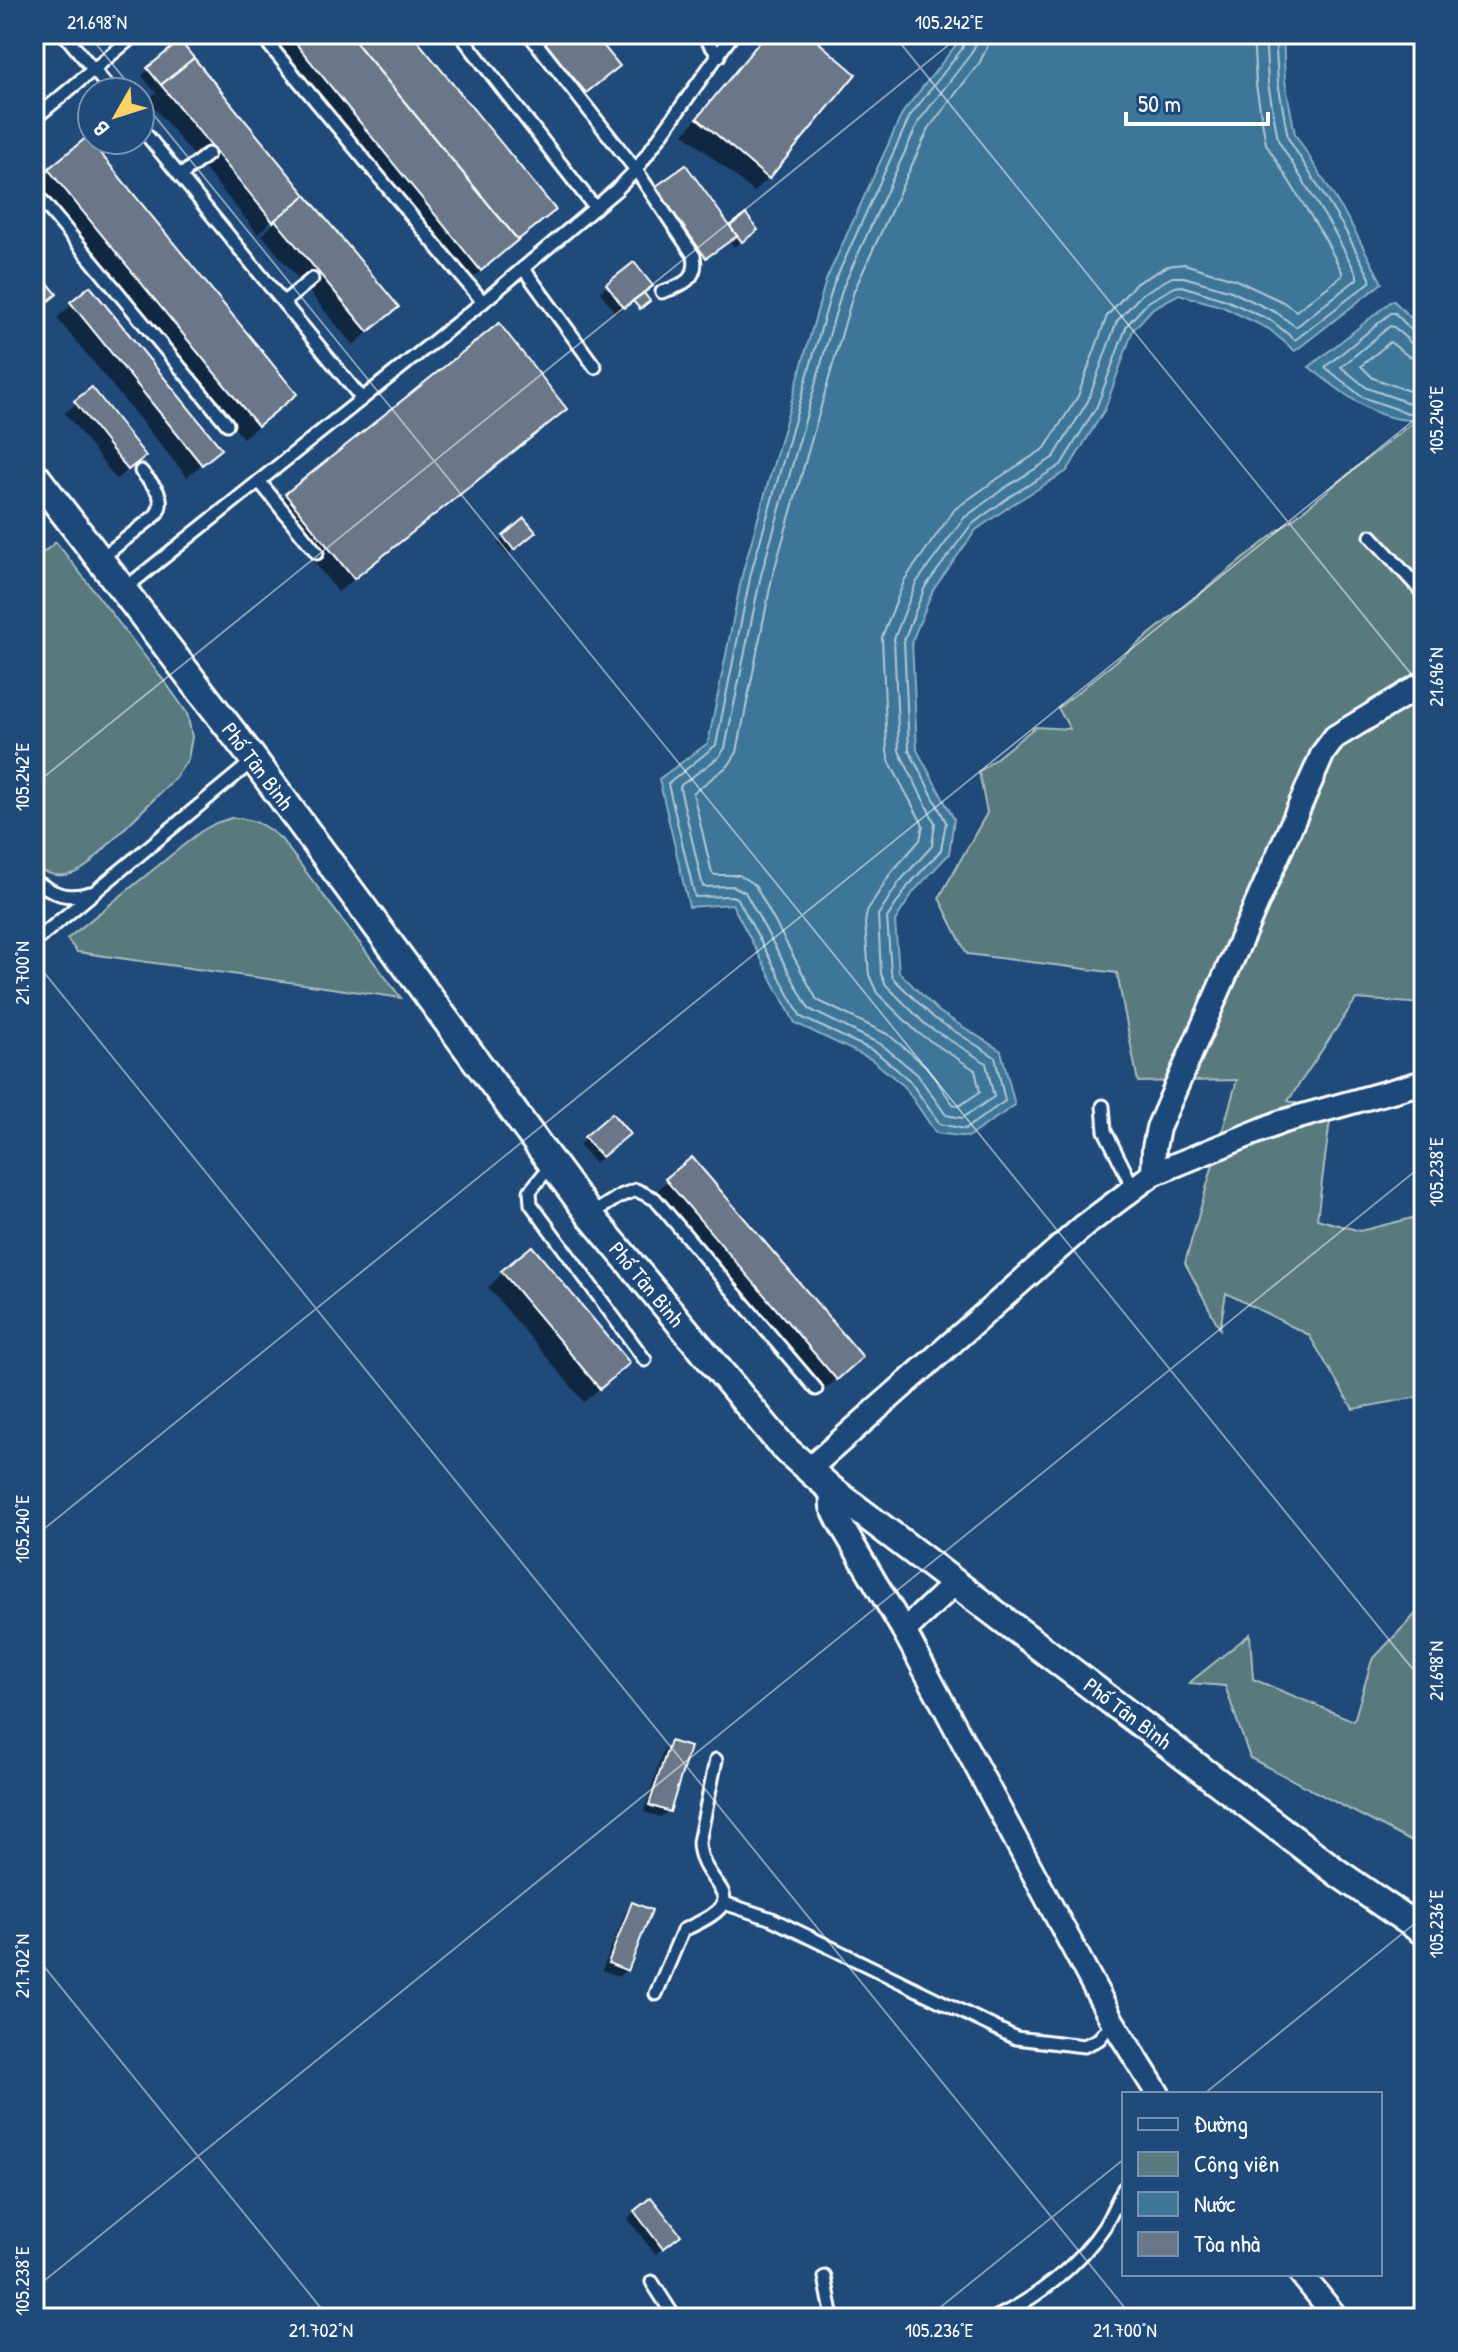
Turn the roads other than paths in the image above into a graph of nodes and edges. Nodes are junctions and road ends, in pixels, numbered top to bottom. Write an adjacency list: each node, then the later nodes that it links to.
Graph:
1 (64, 34): 9 (lane)
2 (136, 34): 9 (lane)
3 (260, 34): 22 (lane)
4 (460, 34): 17 (lane)
5 (529, 34): 14 (lane)
6 (702, 34): 8 (lane)
7 (733, 34): 8 (lane)
8 (719, 56): 14 (lane)
9 (93, 70): 10 (lane); 11 (lane)
10 (98, 76)
11 (34, 119)
12 (156, 147): 15 (lane)
13 (208, 154): 15 (lane)
14 (636, 170): 17 (lane); 20 (lane)
15 (180, 176): 21 (lane)
16 (34, 191): 25 (lane)
17 (595, 208): 18 (lane)
18 (523, 268): 22 (lane); 23 (lane)
19 (312, 279): 21 (lane)
20 (662, 292)
21 (284, 302): 24 (lane)
22 (483, 302): 24 (lane)
23 (595, 367)
24 (362, 399): 28 (lane)
25 (227, 424)
26 (141, 471): 31 (lane)
27 (34, 474): 31 (street, Phố Tân Bình)
28 (259, 481): 30 (lane); 32 (lane)
29 (1371, 536): 33 (lane)
30 (317, 553)
31 (99, 560): 32 (street, Phố Tân Bình)
32 (122, 591): 35 (street, Phố Tân Bình)
33 (1424, 594)
34 (1424, 683): 42 (street)
35 (254, 760): 37 (lane); 41 (street, Phố Tân Bình)
36 (34, 880): 37 (lane)
37 (98, 890): 38 (lane)
38 (34, 942)
39 (1424, 1082): 42 (street)
40 (1103, 1106): 43 (lane)
41 (552, 1164): 44 (street, Phố Tân Bình); 45 (lane)
42 (1153, 1174): 43 (street)
43 (1134, 1189): 47 (street)
44 (590, 1215): 46 (lane); 47 (street, Phố Tân Bình)
45 (645, 1360)
46 (816, 1389)
47 (809, 1469): 48 (street, Phố Tân Bình)
48 (831, 1489): 49 (street, Phố Tân Bình); 50 (street)
49 (955, 1583): 50 (street); 53 (street, Phố Tân Bình)
50 (904, 1631): 55 (street)
51 (716, 1760): 52 (lane)
52 (724, 1903): 54 (lane); 55 (lane)
53 (1424, 1932)
54 (656, 1994)
55 (1113, 2022): 56 (street)
56 (1157, 2092)
57 (1122, 2192): 63 (lane)
58 (1303, 2276): 64 (street)
59 (825, 2277): 62 (lane)
60 (652, 2282): 61 (lane)
61 (675, 2318)
62 (833, 2318)
63 (995, 2318)
64 (1337, 2318)

